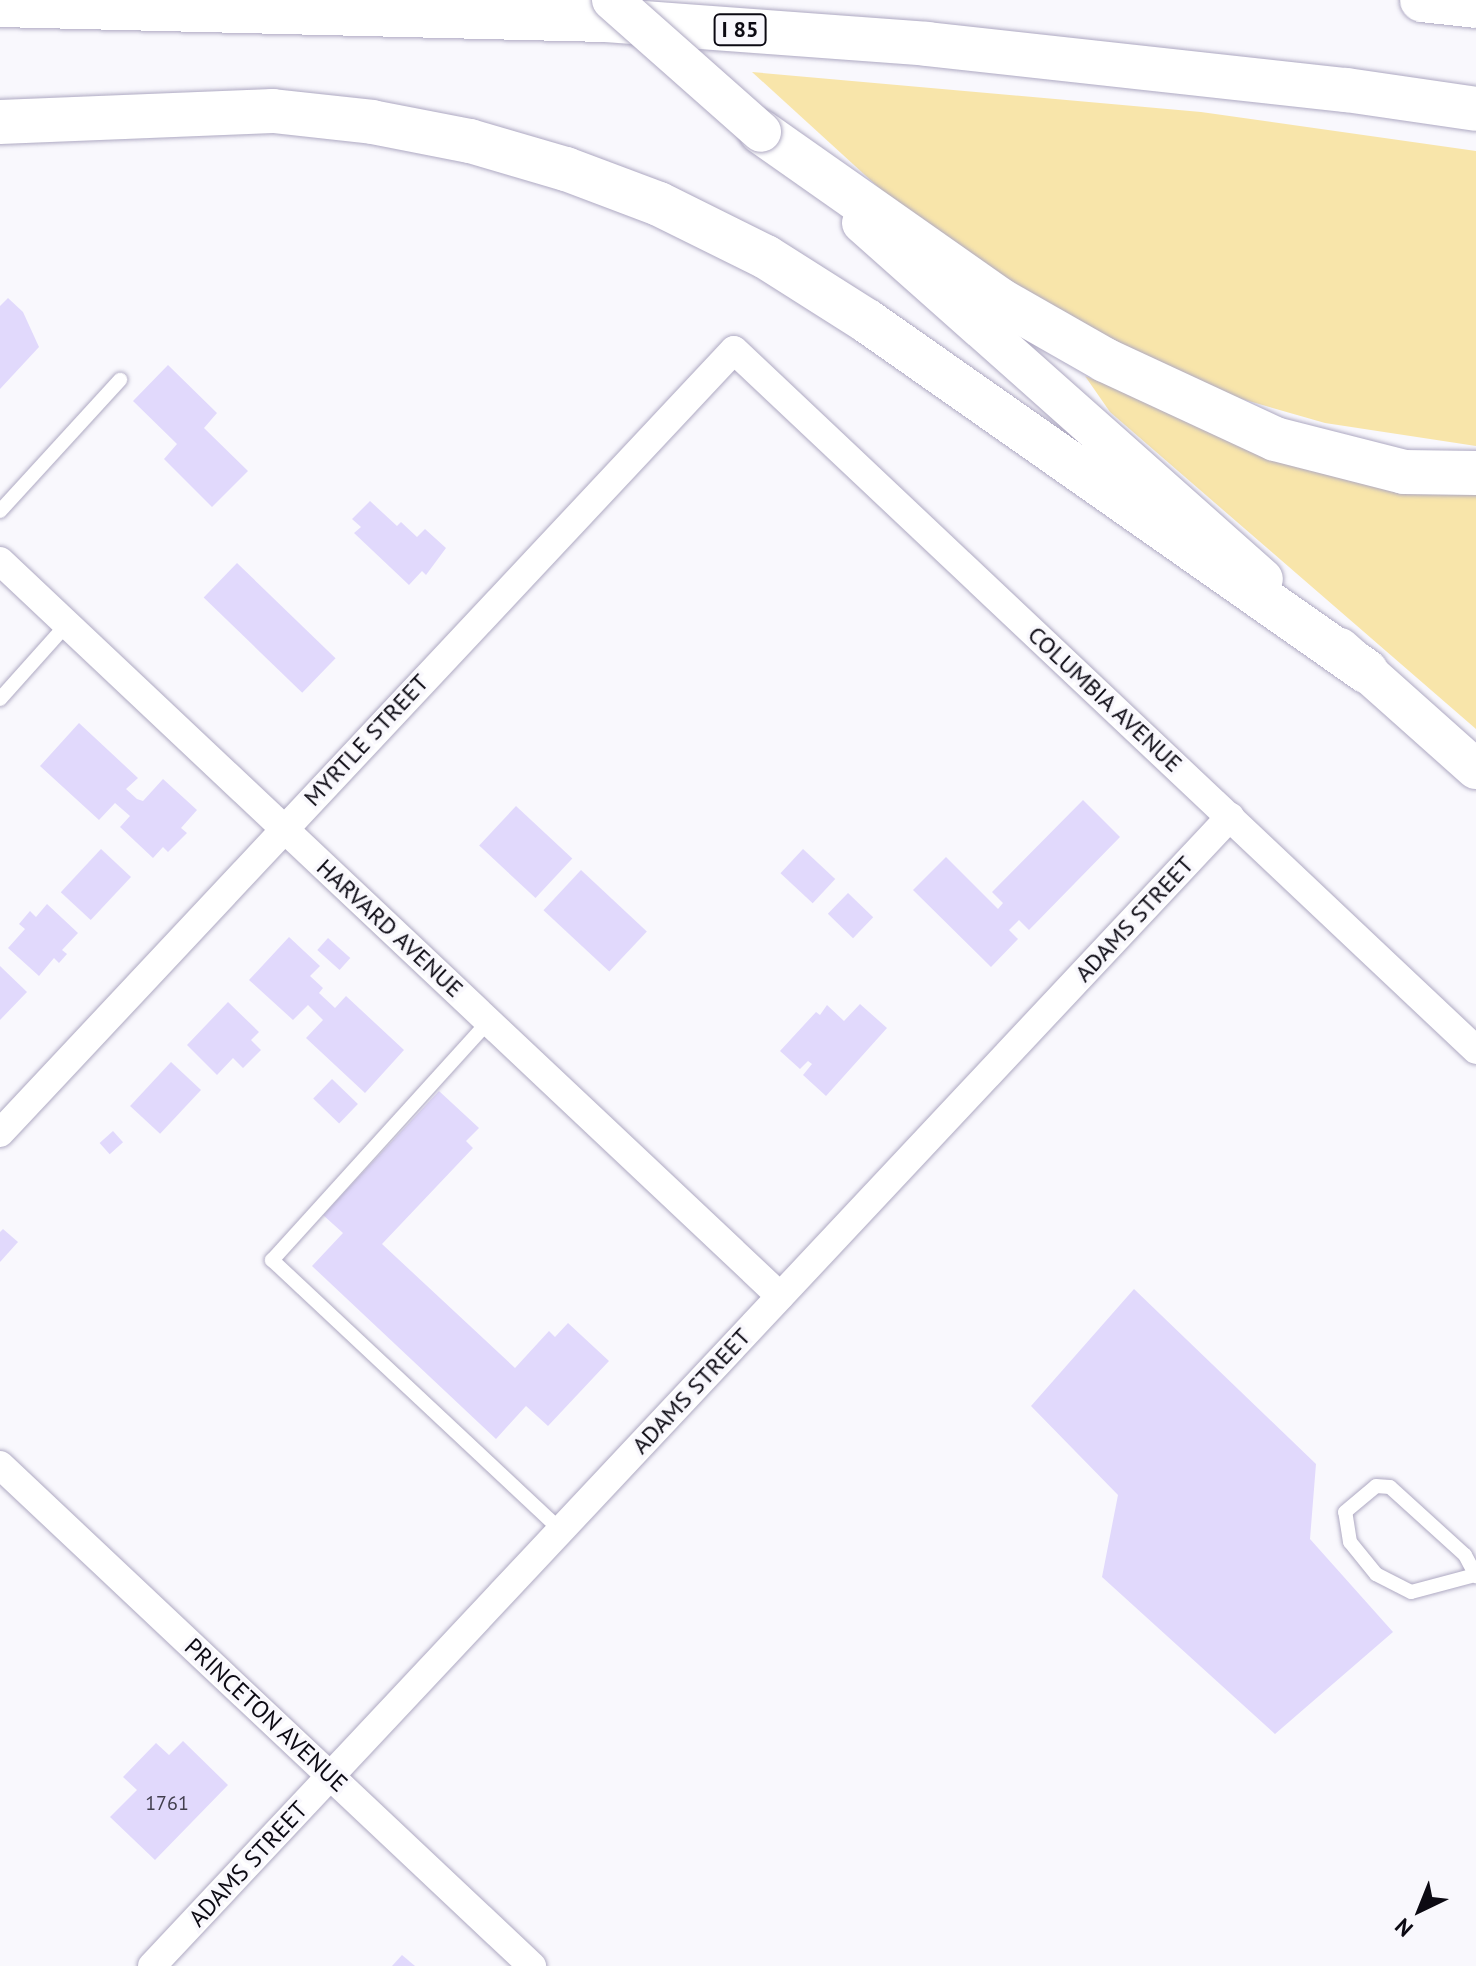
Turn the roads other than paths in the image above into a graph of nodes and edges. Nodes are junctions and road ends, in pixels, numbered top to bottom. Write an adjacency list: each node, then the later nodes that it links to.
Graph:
1 (612, 0): 7 (main road, bridge)
2 (1422, 0): 4 (highway)
3 (0, 5): 5 (highway, I 85)
4 (1476, 6)
5 (1476, 109)
6 (0, 122): 14 (highway)
7 (761, 132): 10 (highway); 14 (main road)
8 (734, 350): 17 (street, COLUMBIA AVENUE); 18 (street, MYRTLE STREET)
9 (120, 380): 11 (lane)
10 (1476, 473)
11 (0, 511)
12 (0, 561): 13 (street, HARVARD AVENUE)
13 (67, 624): 15 (lane); 18 (street, HARVARD AVENUE)
14 (1366, 671): 16 (main road)
15 (0, 699)
16 (1476, 769)
17 (1230, 817): 20 (street, COLUMBIA AVENUE); 22 (street, ADAMS STREET)
18 (284, 828): 19 (street, HARVARD AVENUE); 21 (street, MYRTLE STREET)
19 (489, 1021): 22 (street, HARVARD AVENUE); 24 (lane)
20 (1476, 1050)
21 (0, 1133)
22 (780, 1296): 24 (street, ADAMS STREET)
23 (0, 1465): 26 (street, PRINCETON AVENUE)
24 (561, 1530): 26 (street, ADAMS STREET)
25 (1476, 1575): 25 (lane)
26 (330, 1776): 27 (street, ADAMS STREET); 28 (street, PRINCETON AVENUE)
27 (152, 1966)
28 (532, 1966)

